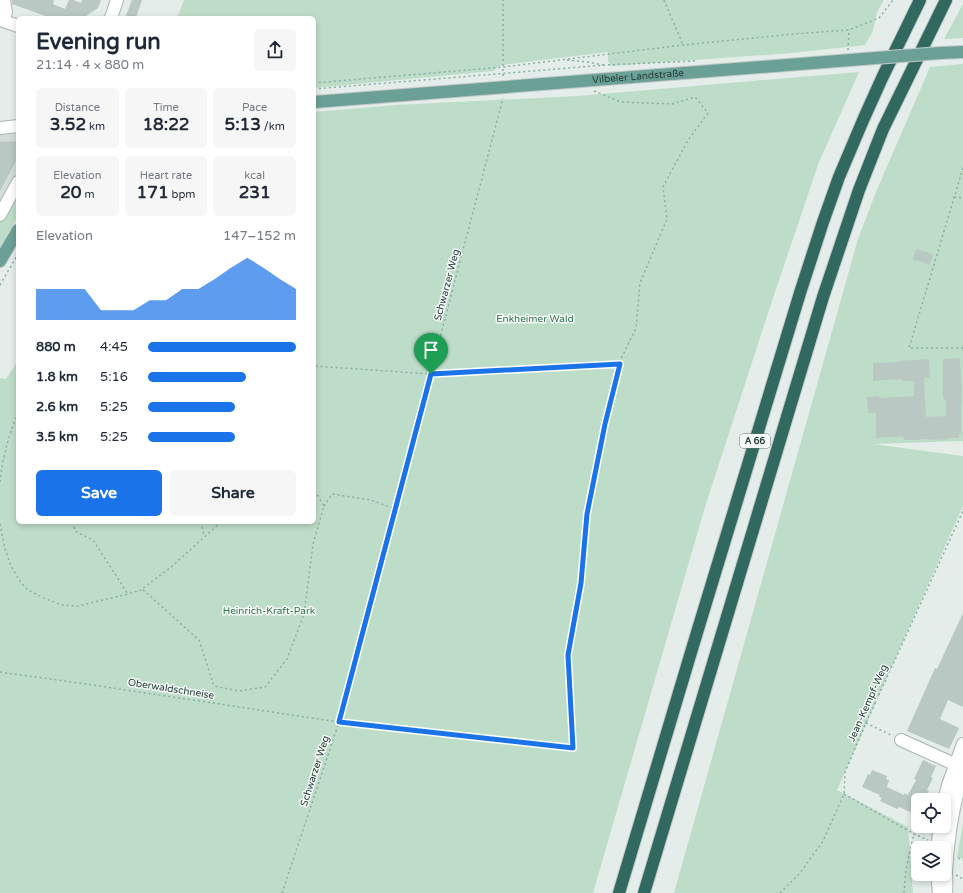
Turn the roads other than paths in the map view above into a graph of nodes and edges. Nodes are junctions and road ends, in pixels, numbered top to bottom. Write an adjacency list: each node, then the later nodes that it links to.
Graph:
1 (4, 0): 6 (street)
2 (116, 0): 5 (street)
3 (920, 0): 22 (highway, A 66)
4 (946, 0): 23 (highway, A 66)
5 (112, 16)
6 (2, 21): 7 (street)
7 (16, 25)
8 (963, 52): 9 (main road, Vilbeler Landstraße, bridge)
9 (316, 102)
10 (16, 126): 11 (street)
11 (0, 128)
12 (16, 186): 13 (street)
13 (0, 215)
14 (16, 233): 15 (main road)
15 (0, 261)
16 (901, 740): 18 (street)
17 (963, 744): 18 (street)
18 (959, 766): 20 (street)
19 (963, 775): 25 (street)
20 (946, 793)
21 (938, 881): 24 (street)
22 (619, 893)
23 (644, 893)
24 (939, 893)
25 (946, 893)

